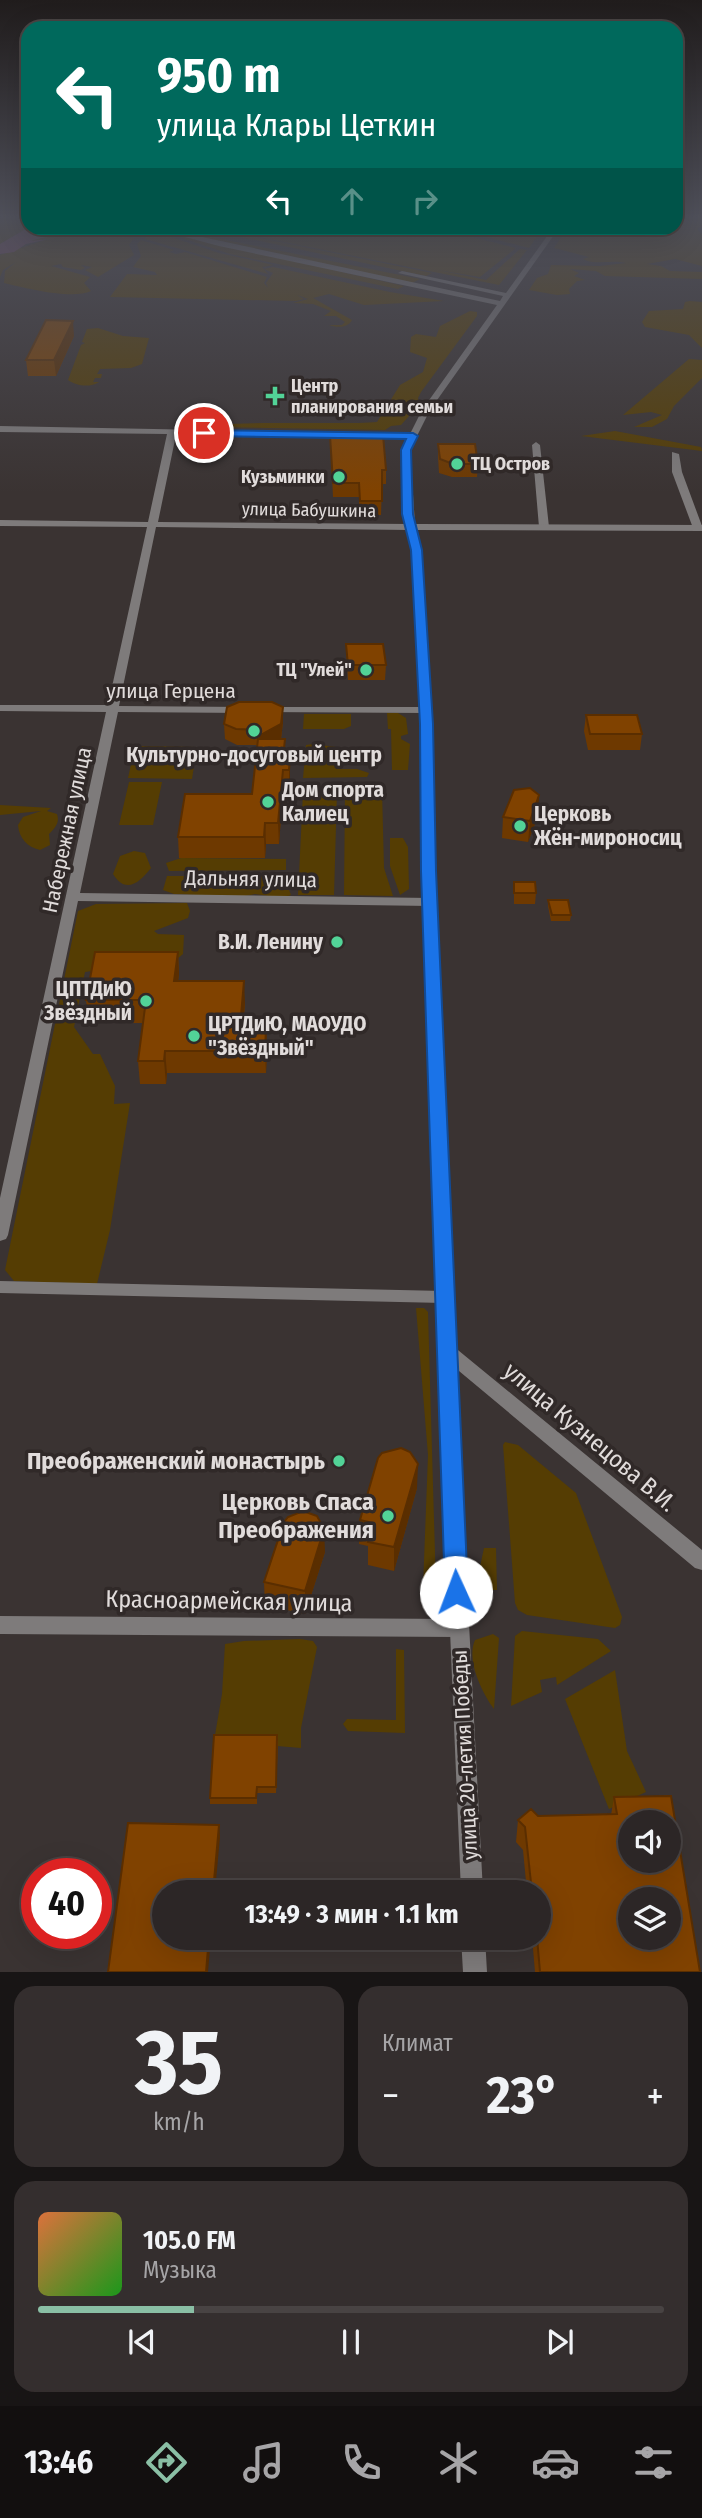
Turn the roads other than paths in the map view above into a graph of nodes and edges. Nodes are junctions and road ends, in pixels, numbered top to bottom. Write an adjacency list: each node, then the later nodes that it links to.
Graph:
1 (496, 309): 4 (street, улица 20-летия Победы)
2 (0, 429): 3 (street)
3 (172, 432): 4 (street); 8 (street, Набережная улица)
4 (413, 436): 9 (street, улица 20-летия Победы)
5 (536, 445): 10 (street)
6 (675, 454): 11 (street)
7 (0, 523): 8 (street, улица Бабушкина)
8 (152, 523): 9 (street, улица Бабушкина); 14 (street, Набережная улица)
9 (410, 527): 10 (street, улица Бабушкина); 13 (street, улица 20-летия Победы)
10 (544, 527): 11 (street, улица Бабушкина)
11 (700, 528)
12 (0, 708): 14 (street, улица Герцена)
13 (426, 710): 14 (street, улица Герцена); 16 (street, улица 20-летия Победы)
14 (112, 711): 15 (street, Набережная улица)
15 (72, 897): 16 (street, Дальняя улица); 17 (street, Набережная улица)
16 (430, 902): 19 (street, улица 20-летия Победы)
17 (0, 1235)
18 (0, 1287): 19 (street)
19 (444, 1297): 20 (street, улица 20-летия Победы)
20 (447, 1351): 21 (street, улица Кузнецова В.И.); 23 (street, улица 20-летия Победы)
21 (702, 1562)
22 (0, 1625): 23 (street, Красноармейская улица)
23 (458, 1628): 24 (street, улица 20-летия Победы)
24 (471, 1880)
25 (474, 1950): 26 (street)
26 (475, 1972)

